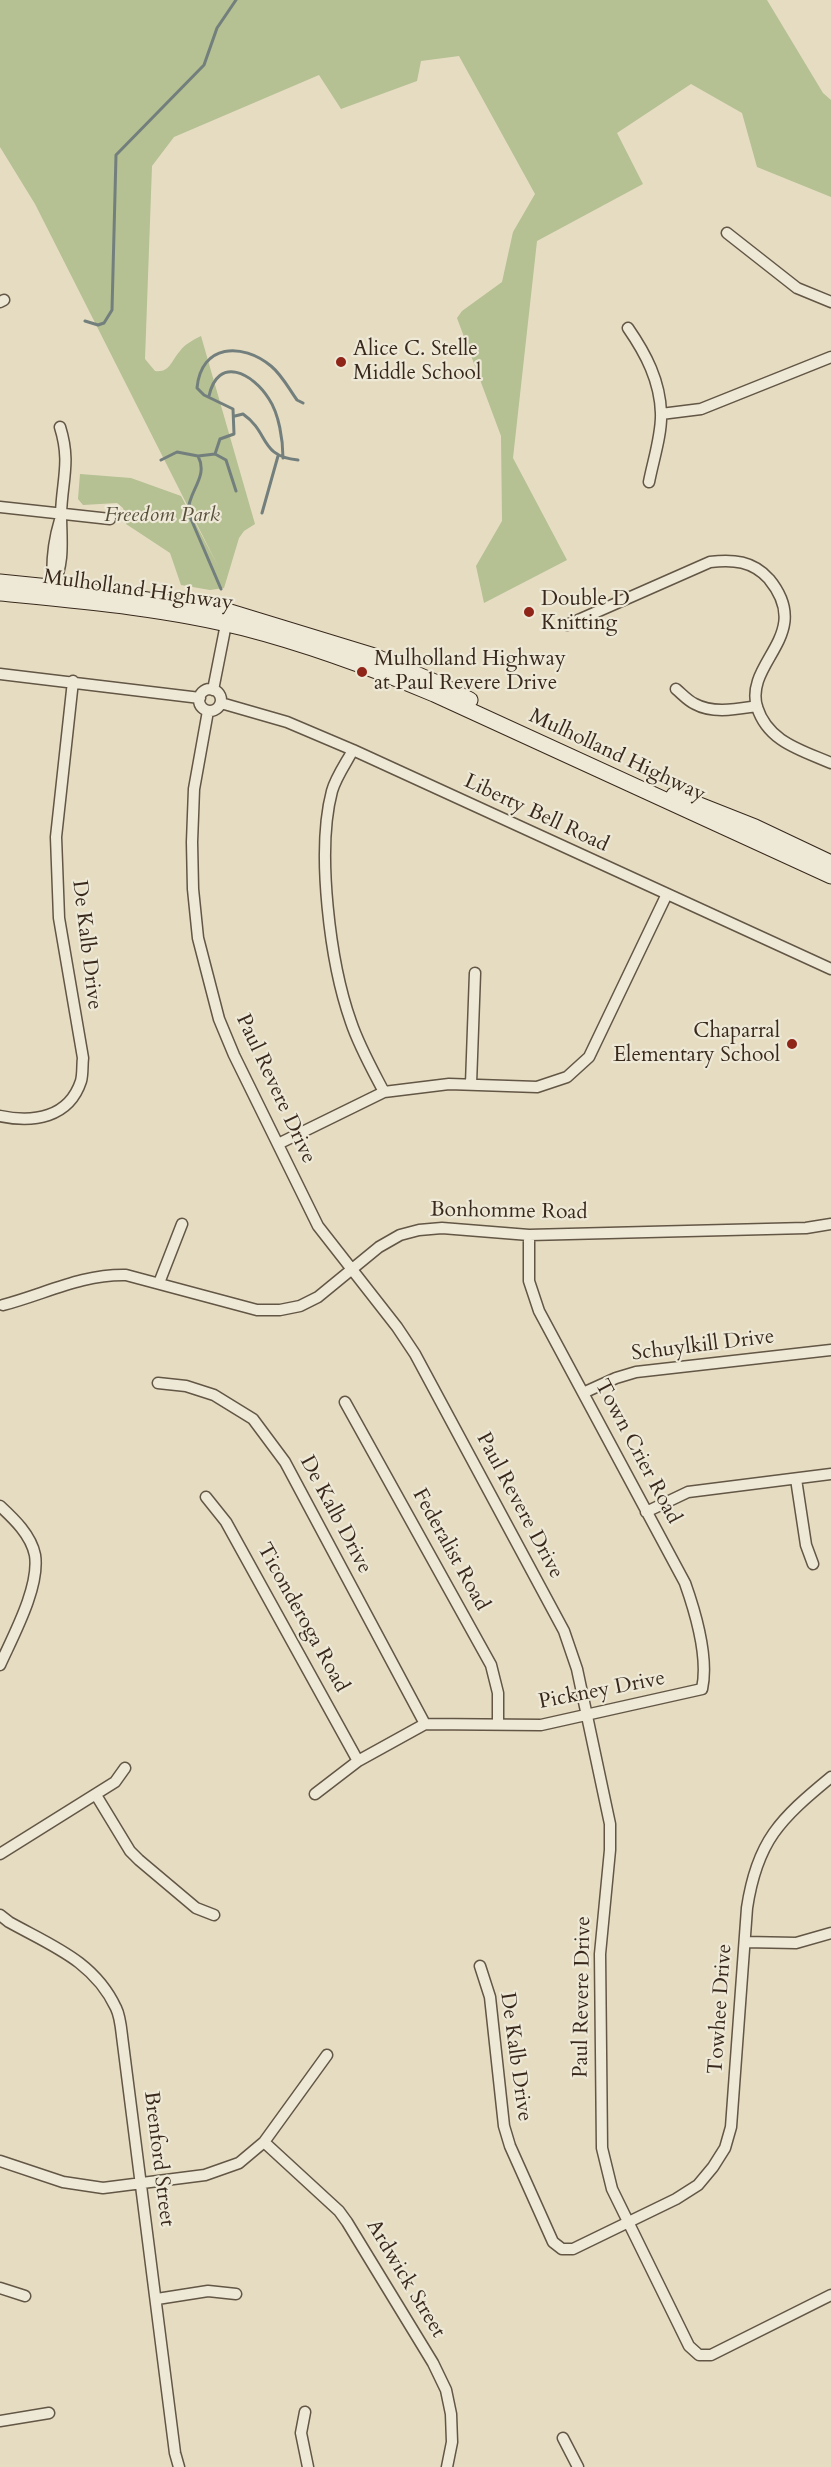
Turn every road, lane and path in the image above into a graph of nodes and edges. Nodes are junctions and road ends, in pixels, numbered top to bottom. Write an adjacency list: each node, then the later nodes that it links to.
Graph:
1 (727, 232): 2 (street)
2 (831, 303)
3 (628, 328): 5 (street)
4 (831, 357): 5 (street)
5 (661, 414): 7 (street)
6 (60, 427): 9 (street)
7 (649, 482)
8 (0, 507): 9 (street)
9 (62, 514): 10 (street); 12 (street)
10 (110, 519)
11 (0, 582): 12 (main road, Mulholland Highway)
12 (52, 592): 13 (main road, Mulholland Highway); 14 (main road, Mulholland Highway); 26 (main road, Mulholland Highway)
13 (0, 593)
14 (227, 622): 19 (street); 27 (main road, Mulholland Highway)
15 (567, 625): 22 (street)
16 (0, 674): 17 (street)
17 (73, 681): 20 (street); 33 (street, De Kalb Drive)
18 (676, 689): 22 (street)
19 (213, 690): 20 (street); 21 (street)
20 (200, 698): 23 (street)
21 (221, 703): 23 (street); 24 (street, Liberty Bell Road)
22 (757, 706): 25 (street)
23 (208, 711): 34 (street, Paul Revere Drive)
24 (353, 750): 28 (street, Liberty Bell Road); 32 (street)
25 (831, 763)
26 (831, 863)
27 (831, 876)
28 (666, 896): 29 (street, Liberty Bell Road); 31 (street)
29 (831, 969)
30 (475, 974): 31 (street)
31 (471, 1084): 32 (street)
32 (384, 1092): 34 (street)
33 (0, 1116)
34 (278, 1144): 38 (street, Paul Revere Drive)
35 (182, 1224): 39 (street)
36 (831, 1224): 37 (street, Bonhomme Road)
37 (529, 1235): 38 (street, Bonhomme Road); 43 (street, Town Crier Road)
38 (352, 1270): 39 (street, Bonhomme Road); 55 (street, Paul Revere Drive)
39 (159, 1283): 40 (street, Bonhomme Road)
40 (3, 1305)
41 (831, 1350): 43 (street, Schuylkill Drive)
42 (158, 1383): 56 (street, De Kalb Drive)
43 (583, 1394): 49 (street, Town Crier Road)
44 (345, 1402): 57 (street, Federalist Road)
45 (831, 1474): 46 (street)
46 (796, 1479): 49 (street); 50 (street)
47 (206, 1497): 58 (street, Ticonderoga Road)
48 (0, 1506): 52 (street)
49 (646, 1512): 54 (street, Town Crier Road)
50 (813, 1564)
51 (0, 1632): 52 (street)
52 (11, 1639): 53 (street)
53 (0, 1665)
54 (702, 1689): 55 (street, Pickney Drive)
55 (586, 1716): 57 (street, Pickney Drive); 73 (street, Paul Revere Drive)
56 (425, 1724): 57 (street, Pickney Drive); 58 (street, Pickney Drive)
57 (498, 1724)
58 (358, 1761): 61 (street, Pickney Drive)
59 (125, 1768): 62 (street)
60 (831, 1777): 67 (street, Towhee Drive)
61 (315, 1794)
62 (96, 1795): 63 (street); 65 (street)
63 (0, 1854)
64 (0, 1915): 72 (street, Brenford Street)
65 (214, 1915)
66 (831, 1933): 67 (street)
67 (745, 1942): 73 (street, Towhee Drive)
68 (480, 1966): 73 (street, De Kalb Drive)
69 (327, 2055): 70 (street)
70 (264, 2142): 72 (street); 85 (street, Ardwick Street)
71 (0, 2161): 72 (street)
72 (141, 2185): 78 (street, Brenford Street)
73 (628, 2223): 76 (street, Paul Revere Drive)
74 (0, 2288): 77 (street)
75 (237, 2294): 78 (street)
76 (831, 2295)
77 (25, 2296)
78 (157, 2299): 83 (street, Brenford Street)
79 (305, 2412): 84 (street)
80 (49, 2414): 81 (street)
81 (0, 2421)
82 (563, 2438): 86 (street)
83 (180, 2467)
84 (308, 2467)
85 (447, 2467)
86 (578, 2467)

